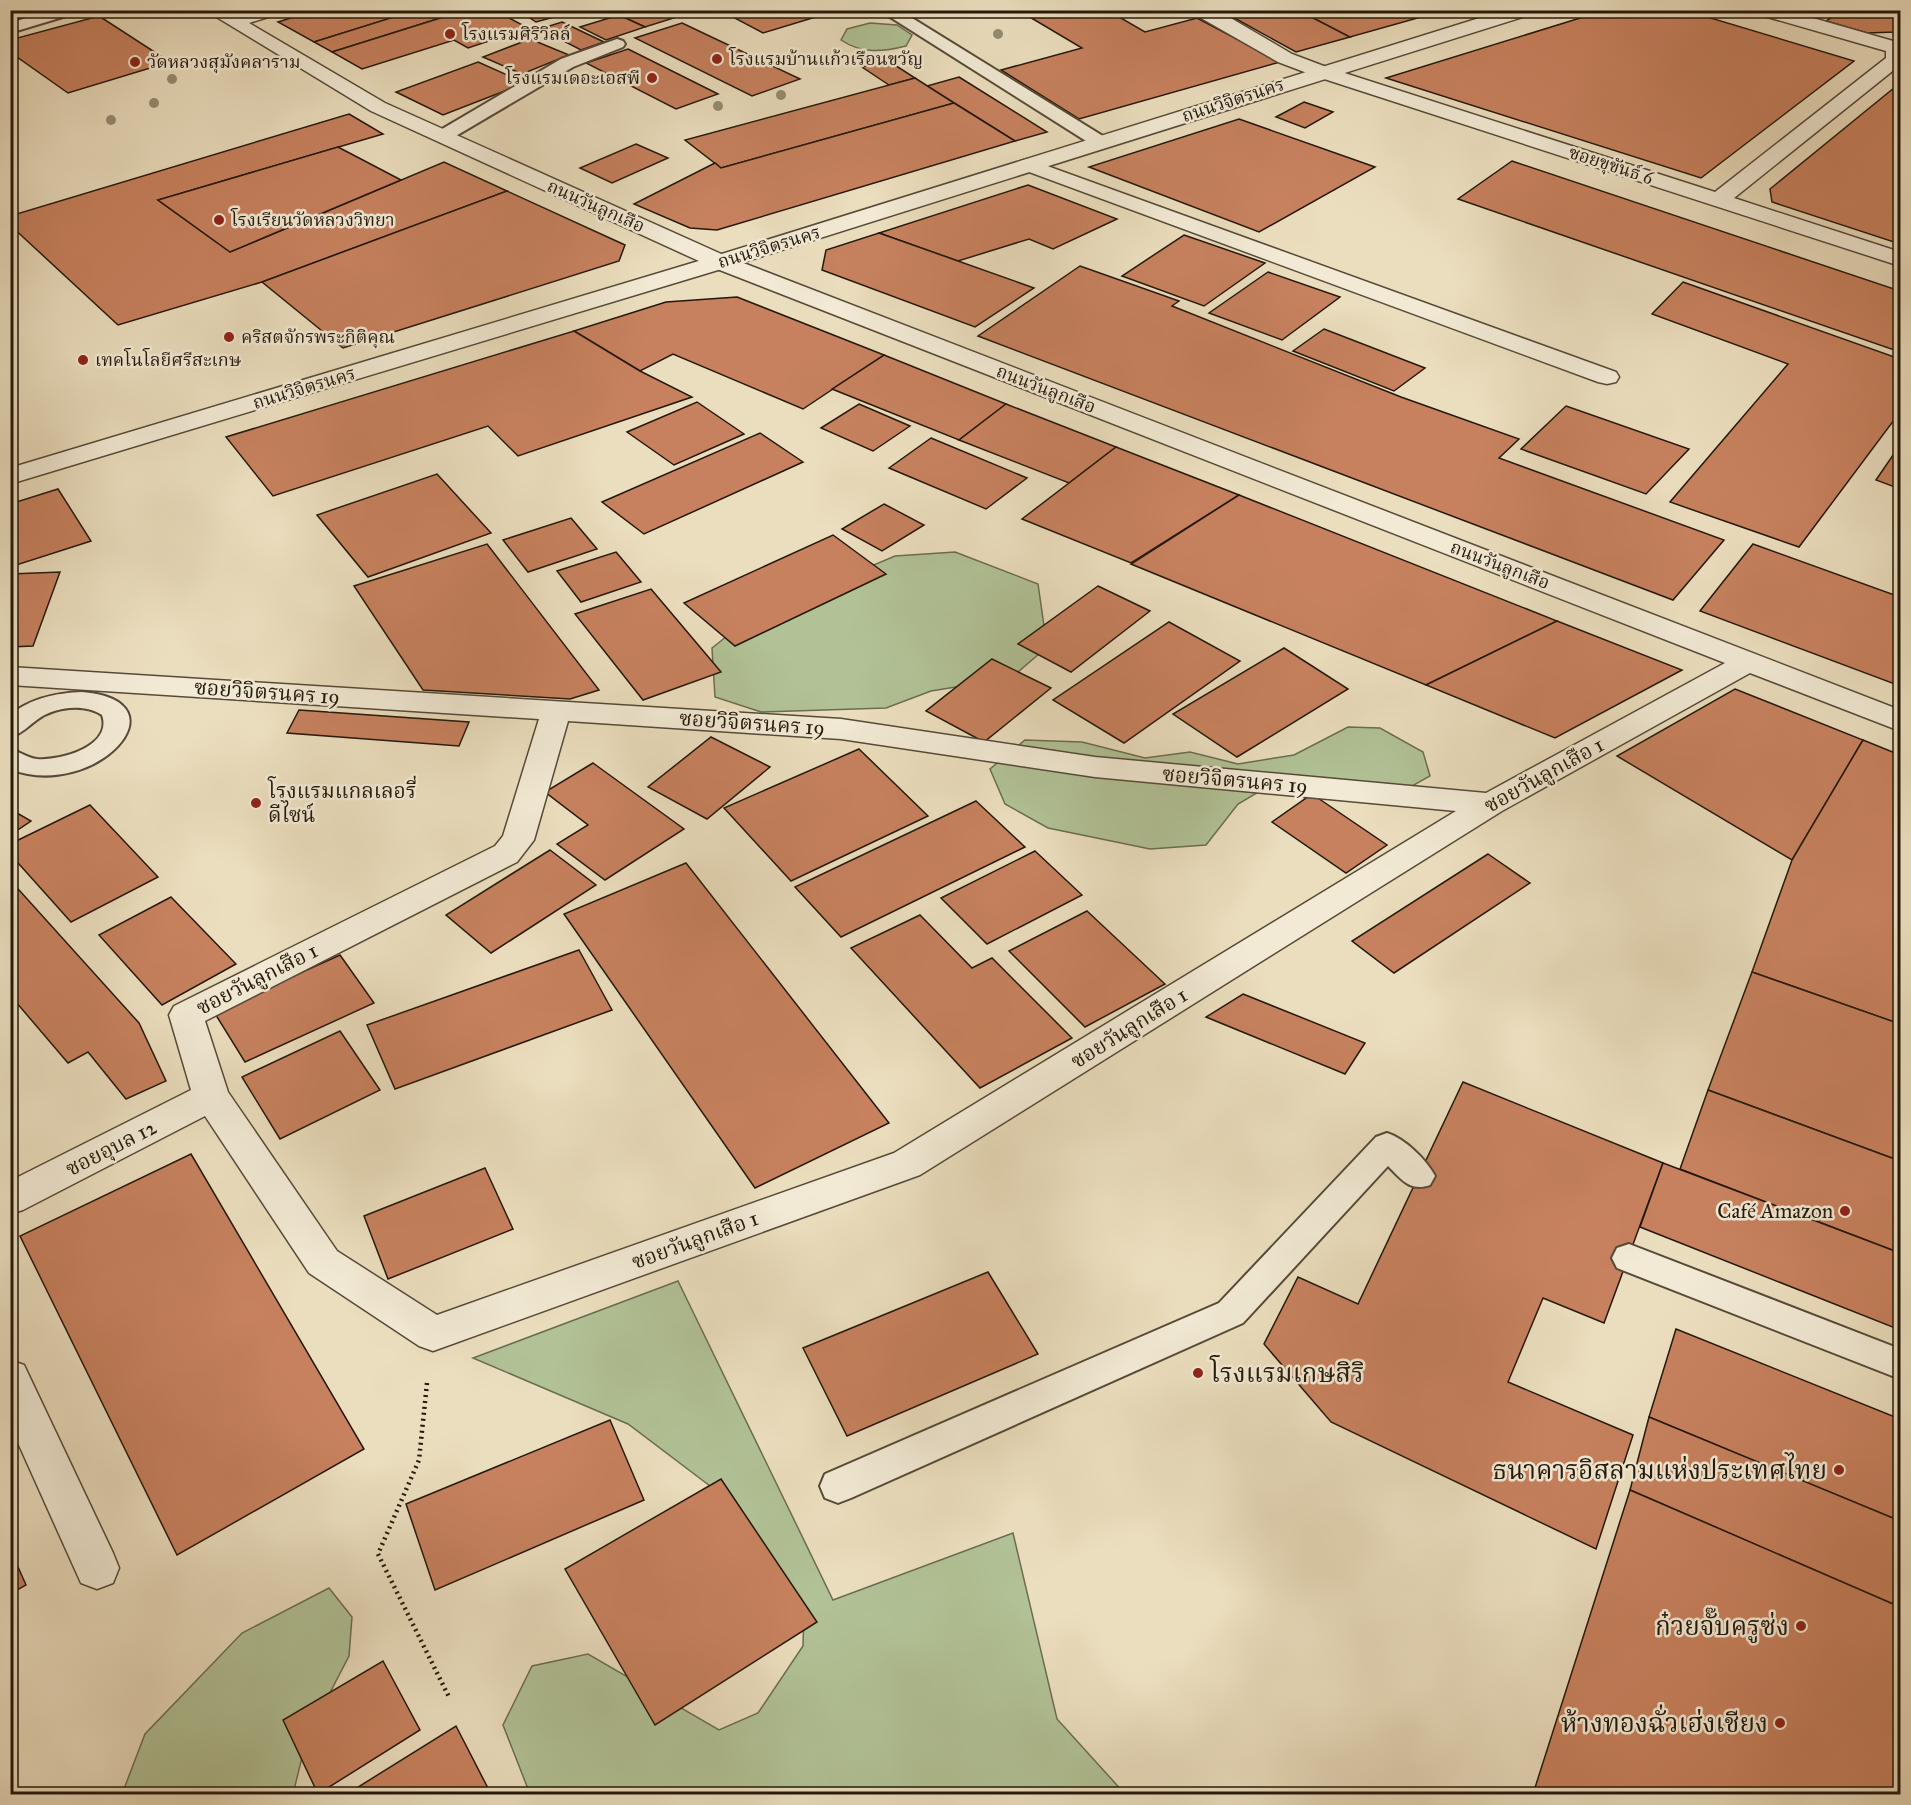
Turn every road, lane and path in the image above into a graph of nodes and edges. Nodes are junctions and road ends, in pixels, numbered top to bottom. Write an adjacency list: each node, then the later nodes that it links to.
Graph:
1 (70, 10): 8 (lane)
2 (272, 10): 7 (street)
3 (887, 10): 13 (lane)
4 (1208, 10): 11 (street, ซอยขุขันธ์ 6)
5 (1526, 10): 11 (street, ถนนวิจิตรนคร)
6 (1763, 10): 10 (street)
7 (224, 16): 12 (street, ถนนวันลูกเสือ)
8 (10, 28)
9 (617, 44): 12 (lane)
10 (1899, 47): 15 (street)
11 (1322, 72): 13 (street, ถนนวิจิตรนคร); 15 (street, ซอยขุขันธ์ 6)
12 (443, 136): 17 (street, ถนนวันลูกเสือ)
13 (1100, 142): 14 (street, ถนนวิจิตรนคร)
14 (1028, 165): 17 (street, ถนนวิจิตรนคร); 18 (street)
15 (1718, 200): 16 (street, ซอยขุขันธ์ 6)
16 (1900, 259)
17 (720, 262): 19 (street, ถนนวิจิตรนคร); 20 (street, ถนนวันลูกเสือ)
18 (1607, 377)
19 (10, 476)
20 (1749, 662): 24 (street, ถนนวันลูกเสือ); 26 (street, ซอยวันลูกเสือ 1)
21 (10, 676): 22 (street, ซอยวิจิตรนคร 19)
22 (556, 711): 26 (street, ซอยวิจิตรนคร 19); 27 (street, ซอยวันลูกเสือ 1)
23 (15, 719): 25 (lane)
24 (1900, 721)
25 (10, 758)
26 (1491, 804): 31 (street, ซอยวันลูกเสือ 1)
27 (211, 1096): 29 (street, ซอยอุบล 12); 31 (street, ซอยวันลูกเสือ 1)
28 (1419, 1176): 34 (lane)
29 (10, 1199)
30 (1629, 1258): 32 (lane)
31 (433, 1334): 36 (path)
32 (1900, 1364)
33 (10, 1378): 35 (street)
34 (838, 1486)
35 (97, 1568)
36 (448, 1697)

